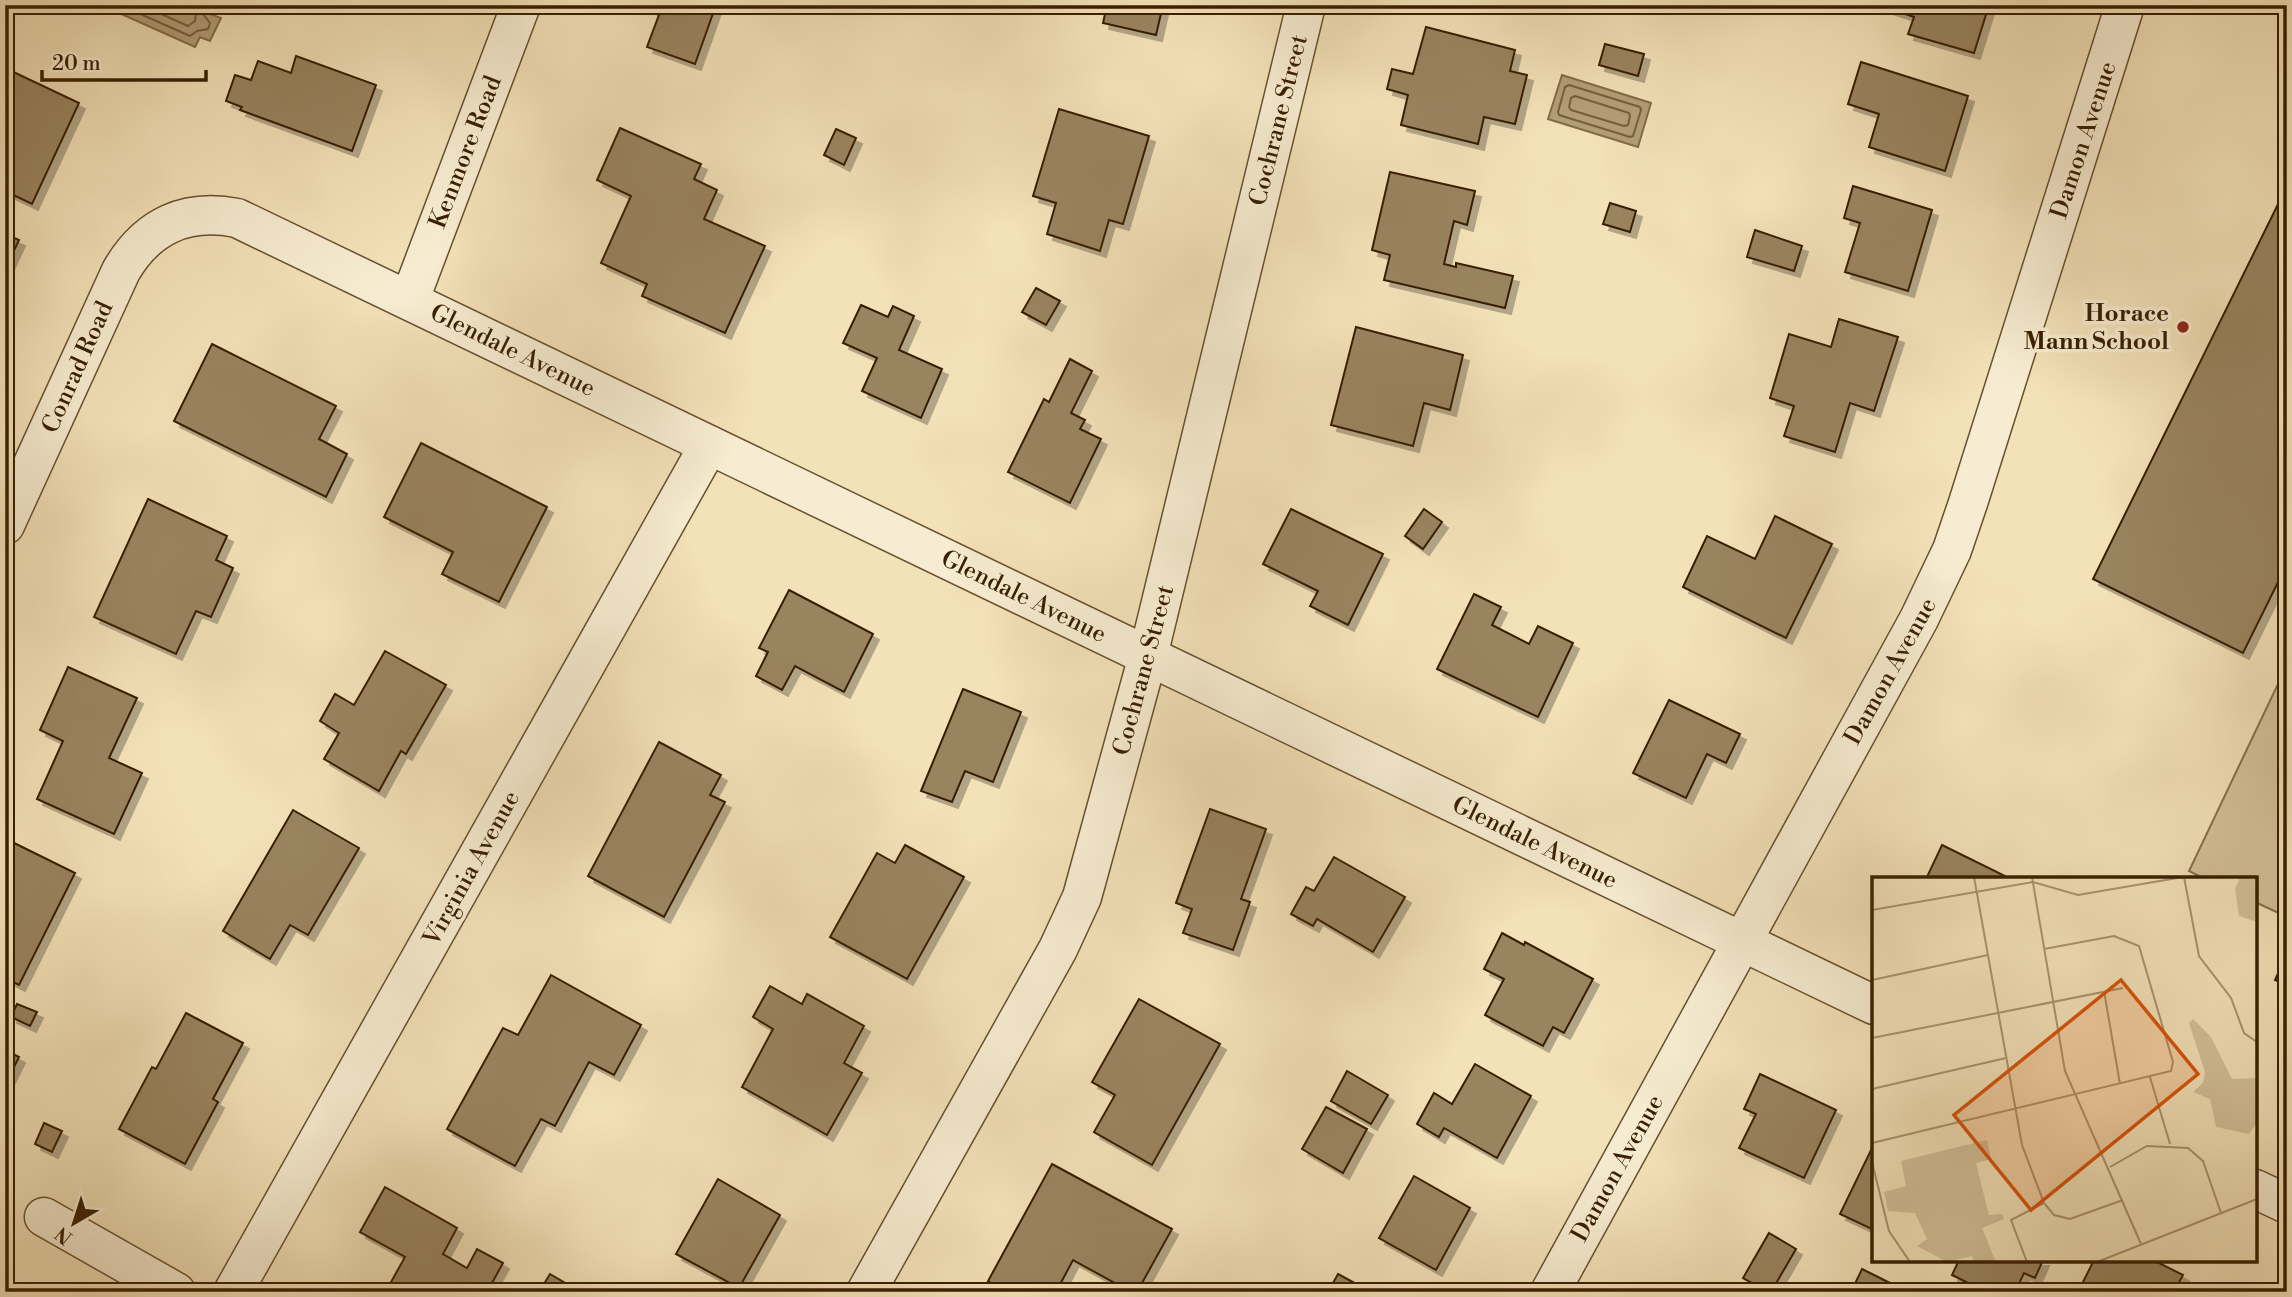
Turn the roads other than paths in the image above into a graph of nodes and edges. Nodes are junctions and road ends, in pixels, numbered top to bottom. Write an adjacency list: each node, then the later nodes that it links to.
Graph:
1 (521, 5): 5 (street, Kenmore Road)
2 (1306, 5): 8 (street, Cochrane Street)
3 (2125, 5): 9 (street, Damon Avenue)
4 (169, 223): 5 (street, Glendale Avenue); 7 (street, Conrad Road)
5 (410, 299): 6 (street, Glendale Avenue)
6 (709, 444): 8 (street, Glendale Avenue); 15 (street, Virginia Avenue)
7 (5, 525)
8 (1148, 656): 9 (street, Glendale Avenue); 16 (street, Cochrane Street)
9 (1741, 942): 10 (street, Glendale Avenue); 17 (street, Damon Avenue)
10 (1872, 1004)
11 (2257, 1190): 12 (street)
12 (2287, 1204)
13 (44, 1217): 14 (street)
14 (176, 1292)
15 (233, 1292)
16 (866, 1292)
17 (1550, 1292)

